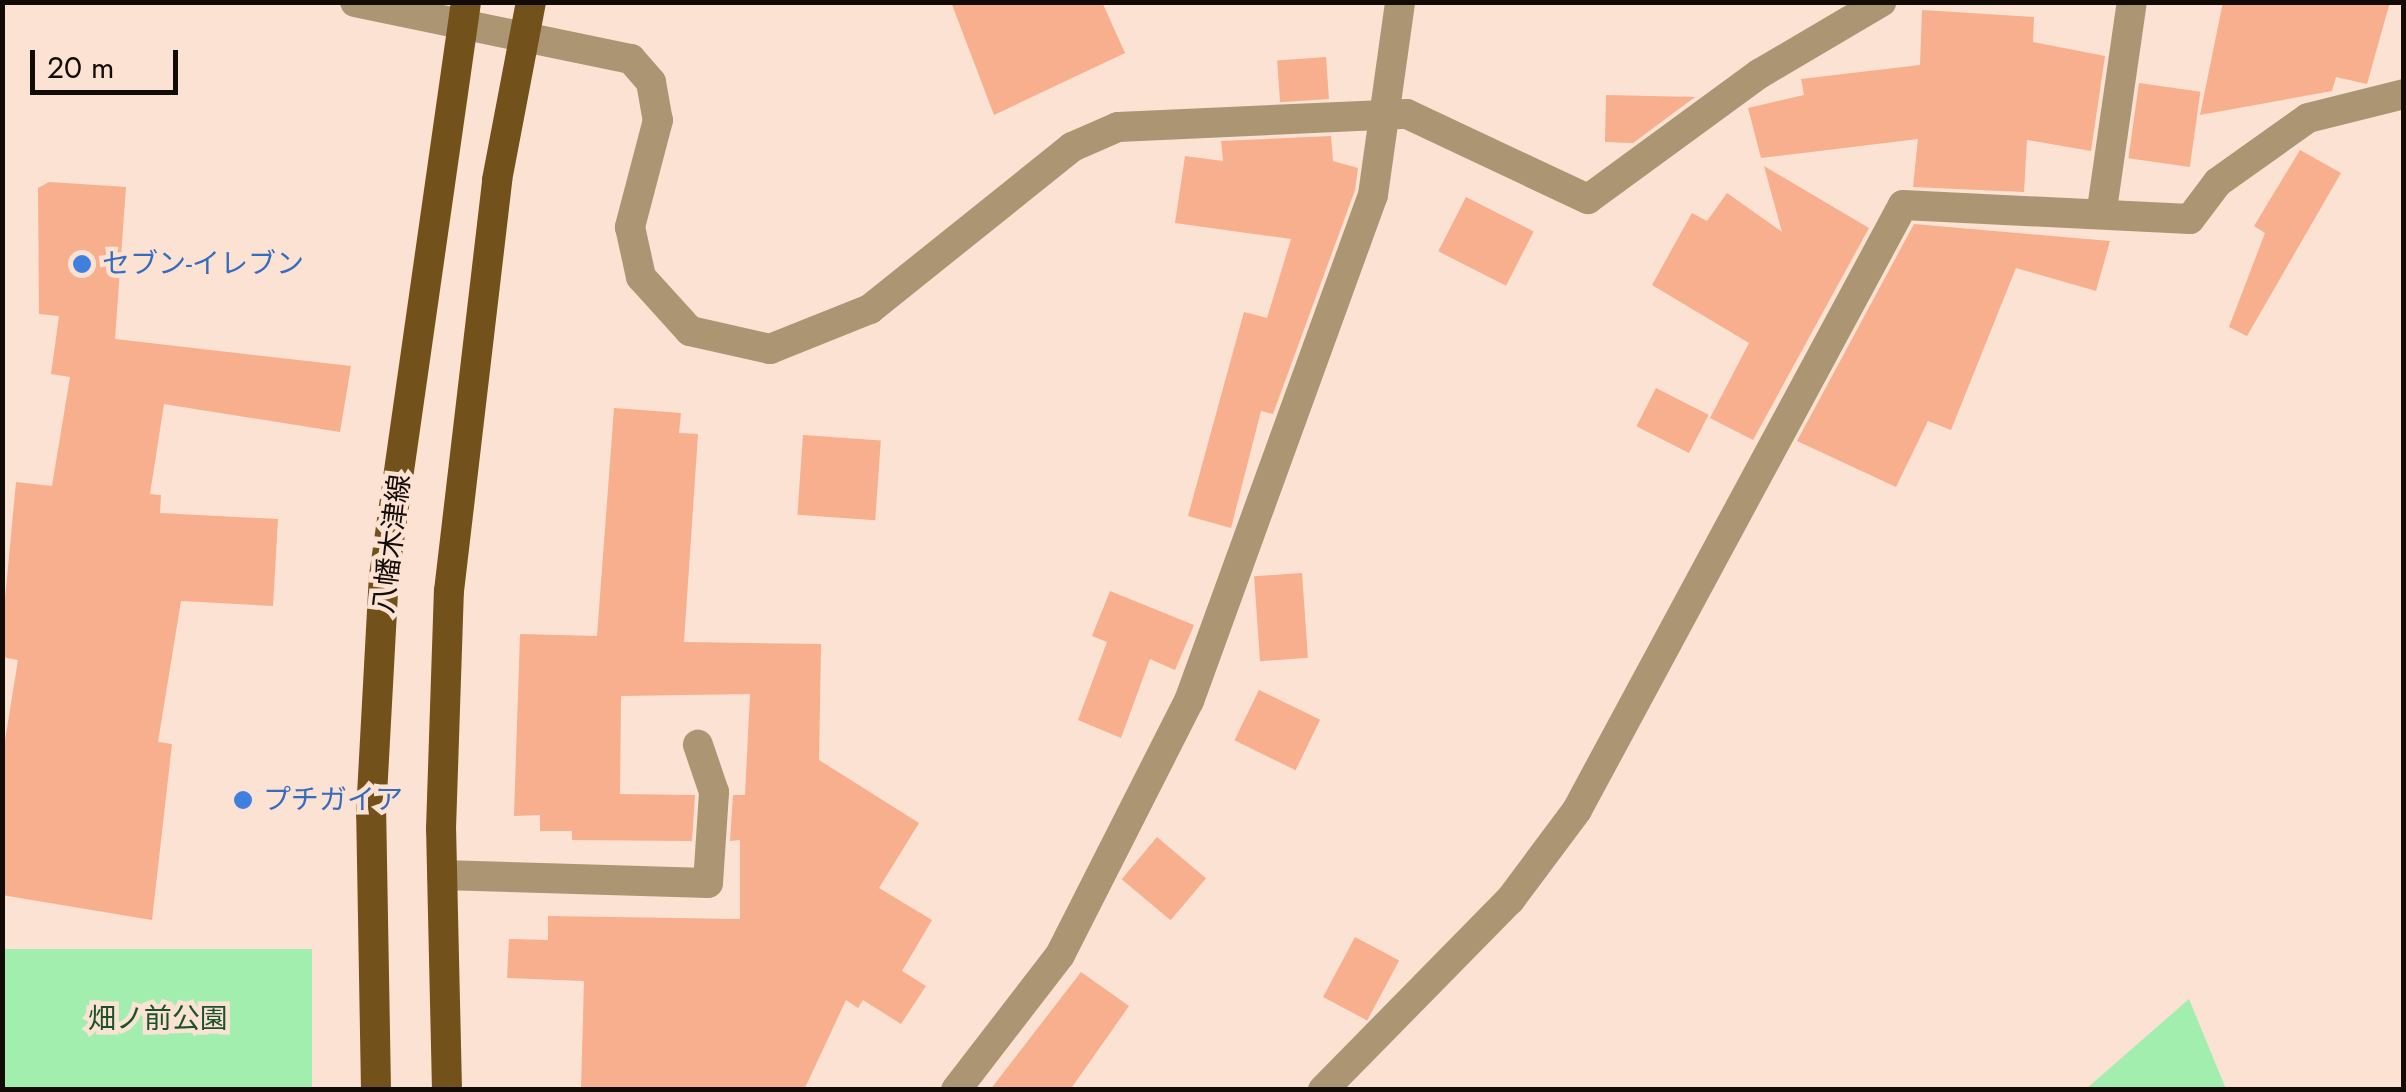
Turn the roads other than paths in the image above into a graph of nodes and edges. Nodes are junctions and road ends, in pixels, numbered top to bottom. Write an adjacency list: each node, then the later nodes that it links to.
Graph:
1 (355, 2): 6 (street)
2 (531, 2): 7 (main road)
3 (1400, 2): 9 (street)
4 (1881, 2): 9 (street)
5 (2132, 2): 10 (street)
6 (464, 14): 7 (street); 13 (main road, 八幡木津線)
7 (523, 34): 9 (street); 12 (main road)
8 (2404, 94): 10 (street)
9 (1386, 112): 15 (street)
10 (2102, 209): 16 (street)
11 (698, 745): 12 (street)
12 (442, 875): 14 (main road)
13 (376, 1090)
14 (448, 1090)
15 (956, 1090)
16 (1323, 1090)

